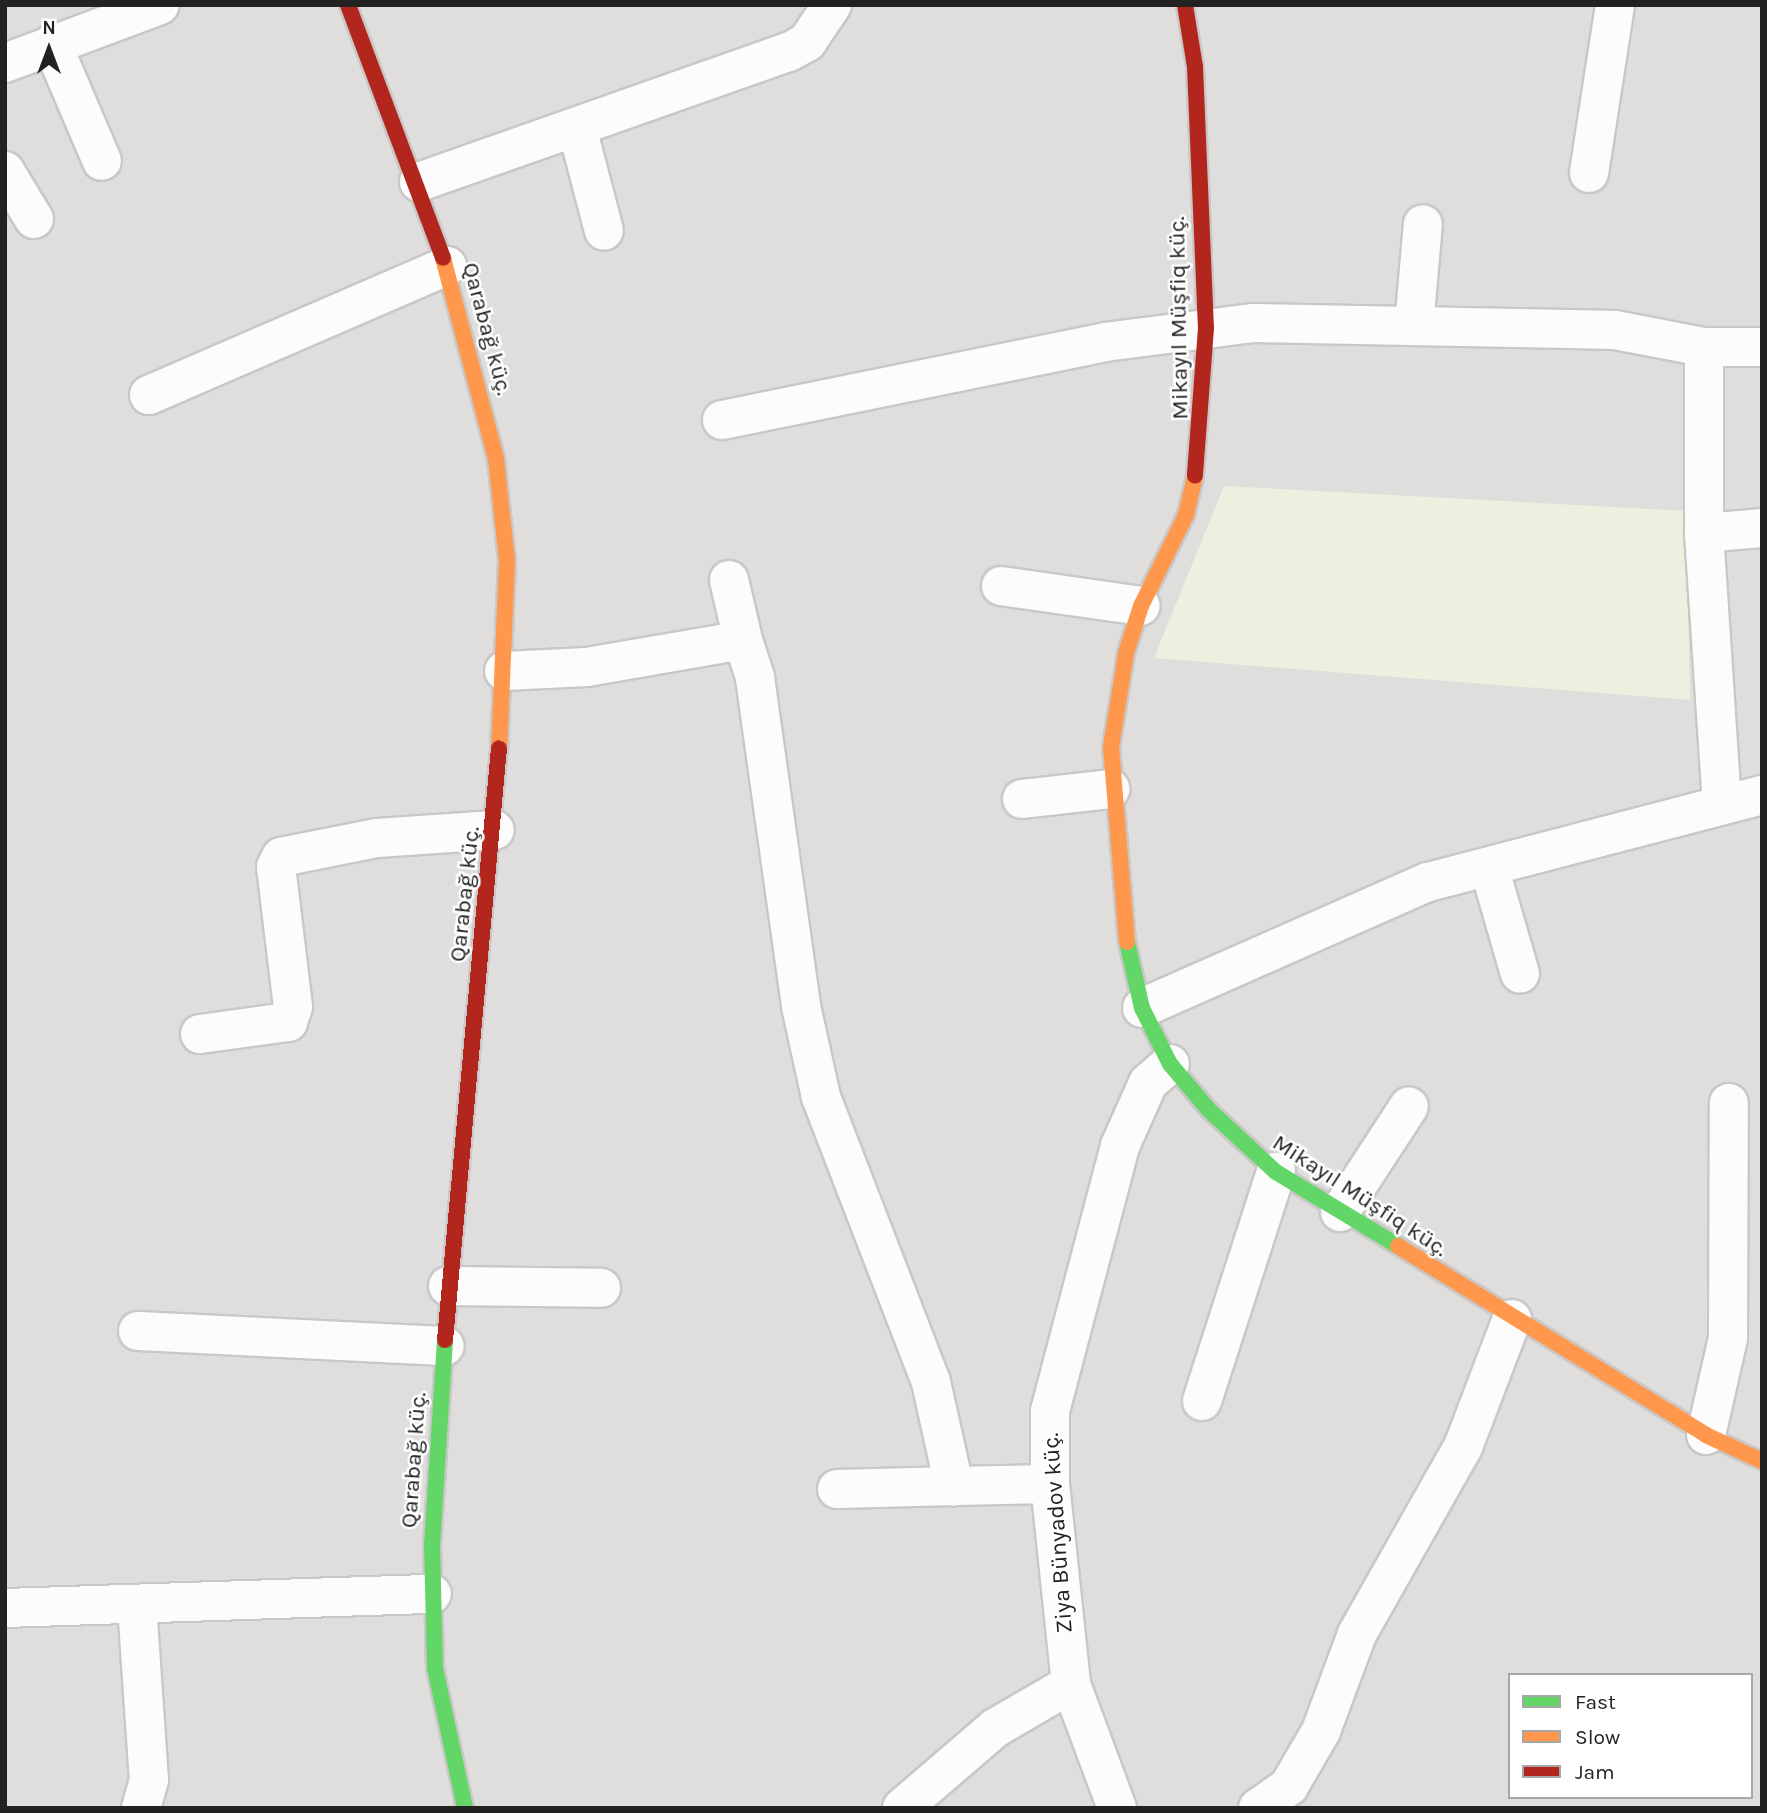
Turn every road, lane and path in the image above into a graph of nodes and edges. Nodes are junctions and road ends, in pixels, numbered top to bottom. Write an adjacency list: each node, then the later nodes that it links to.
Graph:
1 (160, 5): 6 (street)
2 (348, 5): 12 (street, Qarabağ küç.)
3 (832, 5): 8 (street)
4 (1185, 5): 18 (street, Mikayıl Müşfiq küç.)
5 (1615, 5): 11 (street)
6 (52, 44): 7 (street); 9 (street)
7 (5, 63)
8 (577, 128): 12 (street); 15 (street)
9 (102, 161)
10 (5, 171): 13 (street)
11 (1589, 173)
12 (419, 182): 16 (street, Qarabağ küç.)
13 (34, 219)
14 (1423, 224): 17 (street)
15 (604, 231)
16 (447, 266): 21 (street); 29 (street, Qarabağ küç.)
17 (1414, 326): 18 (street); 19 (street)
18 (1206, 328): 22 (street); 27 (street, Mikayıl Müşfiq küç.)
19 (1704, 347): 20 (street); 24 (street)
20 (1762, 347)
21 (149, 395)
22 (722, 420)
23 (1762, 528): 24 (street)
24 (1704, 533): 33 (street)
25 (729, 580): 28 (street)
26 (1001, 586): 27 (street)
27 (1141, 606): 30 (street, Mikayıl Müşfiq küç.)
28 (743, 640): 29 (street); 53 (street)
29 (504, 671): 34 (street, Qarabağ küç.)
30 (1110, 789): 32 (street); 37 (street, Mikayıl Müşfiq küç.)
31 (1762, 795): 33 (street)
32 (1022, 799)
33 (1721, 801): 35 (street)
34 (495, 830): 38 (street); 44 (street, Qarabağ küç.)
35 (1489, 867): 36 (street); 37 (street)
36 (1520, 974)
37 (1142, 1008): 39 (street, Mikayıl Müşfiq küç.)
38 (200, 1034)
39 (1170, 1064): 42 (street, Mikayıl Müşfiq küç.); 52 (street, Ziya Bünyadov küç.)
40 (1729, 1103): 50 (street)
41 (1409, 1106): 43 (street)
42 (1276, 1172): 43 (street, Mikayıl Müşfiq küç.); 49 (street)
43 (1340, 1212): 46 (street, Mikayıl Müşfiq küç.)
44 (448, 1286): 45 (street); 48 (street, Qarabağ küç.)
45 (601, 1288)
46 (1512, 1319): 50 (street, Mikayıl Müşfiq küç.); 63 (street)
47 (138, 1331): 48 (street)
48 (444, 1346): 55 (street, Qarabağ küç.)
49 (1202, 1401)
50 (1706, 1435): 51 (street, Mikayıl Müşfiq küç.)
51 (1762, 1461)
52 (1050, 1484): 53 (street); 58 (street, Ziya Bünyadov küç.)
53 (954, 1486): 54 (street)
54 (837, 1489)
55 (432, 1594): 56 (street); 60 (street, Qarabağ küç.)
56 (137, 1605): 57 (street); 59 (street)
57 (5, 1608)
58 (1072, 1684): 61 (street); 62 (street, Ziya Bünyadov küç.)
59 (141, 1808)
60 (465, 1808)
61 (902, 1808)
62 (1117, 1808)
63 (1258, 1808)

